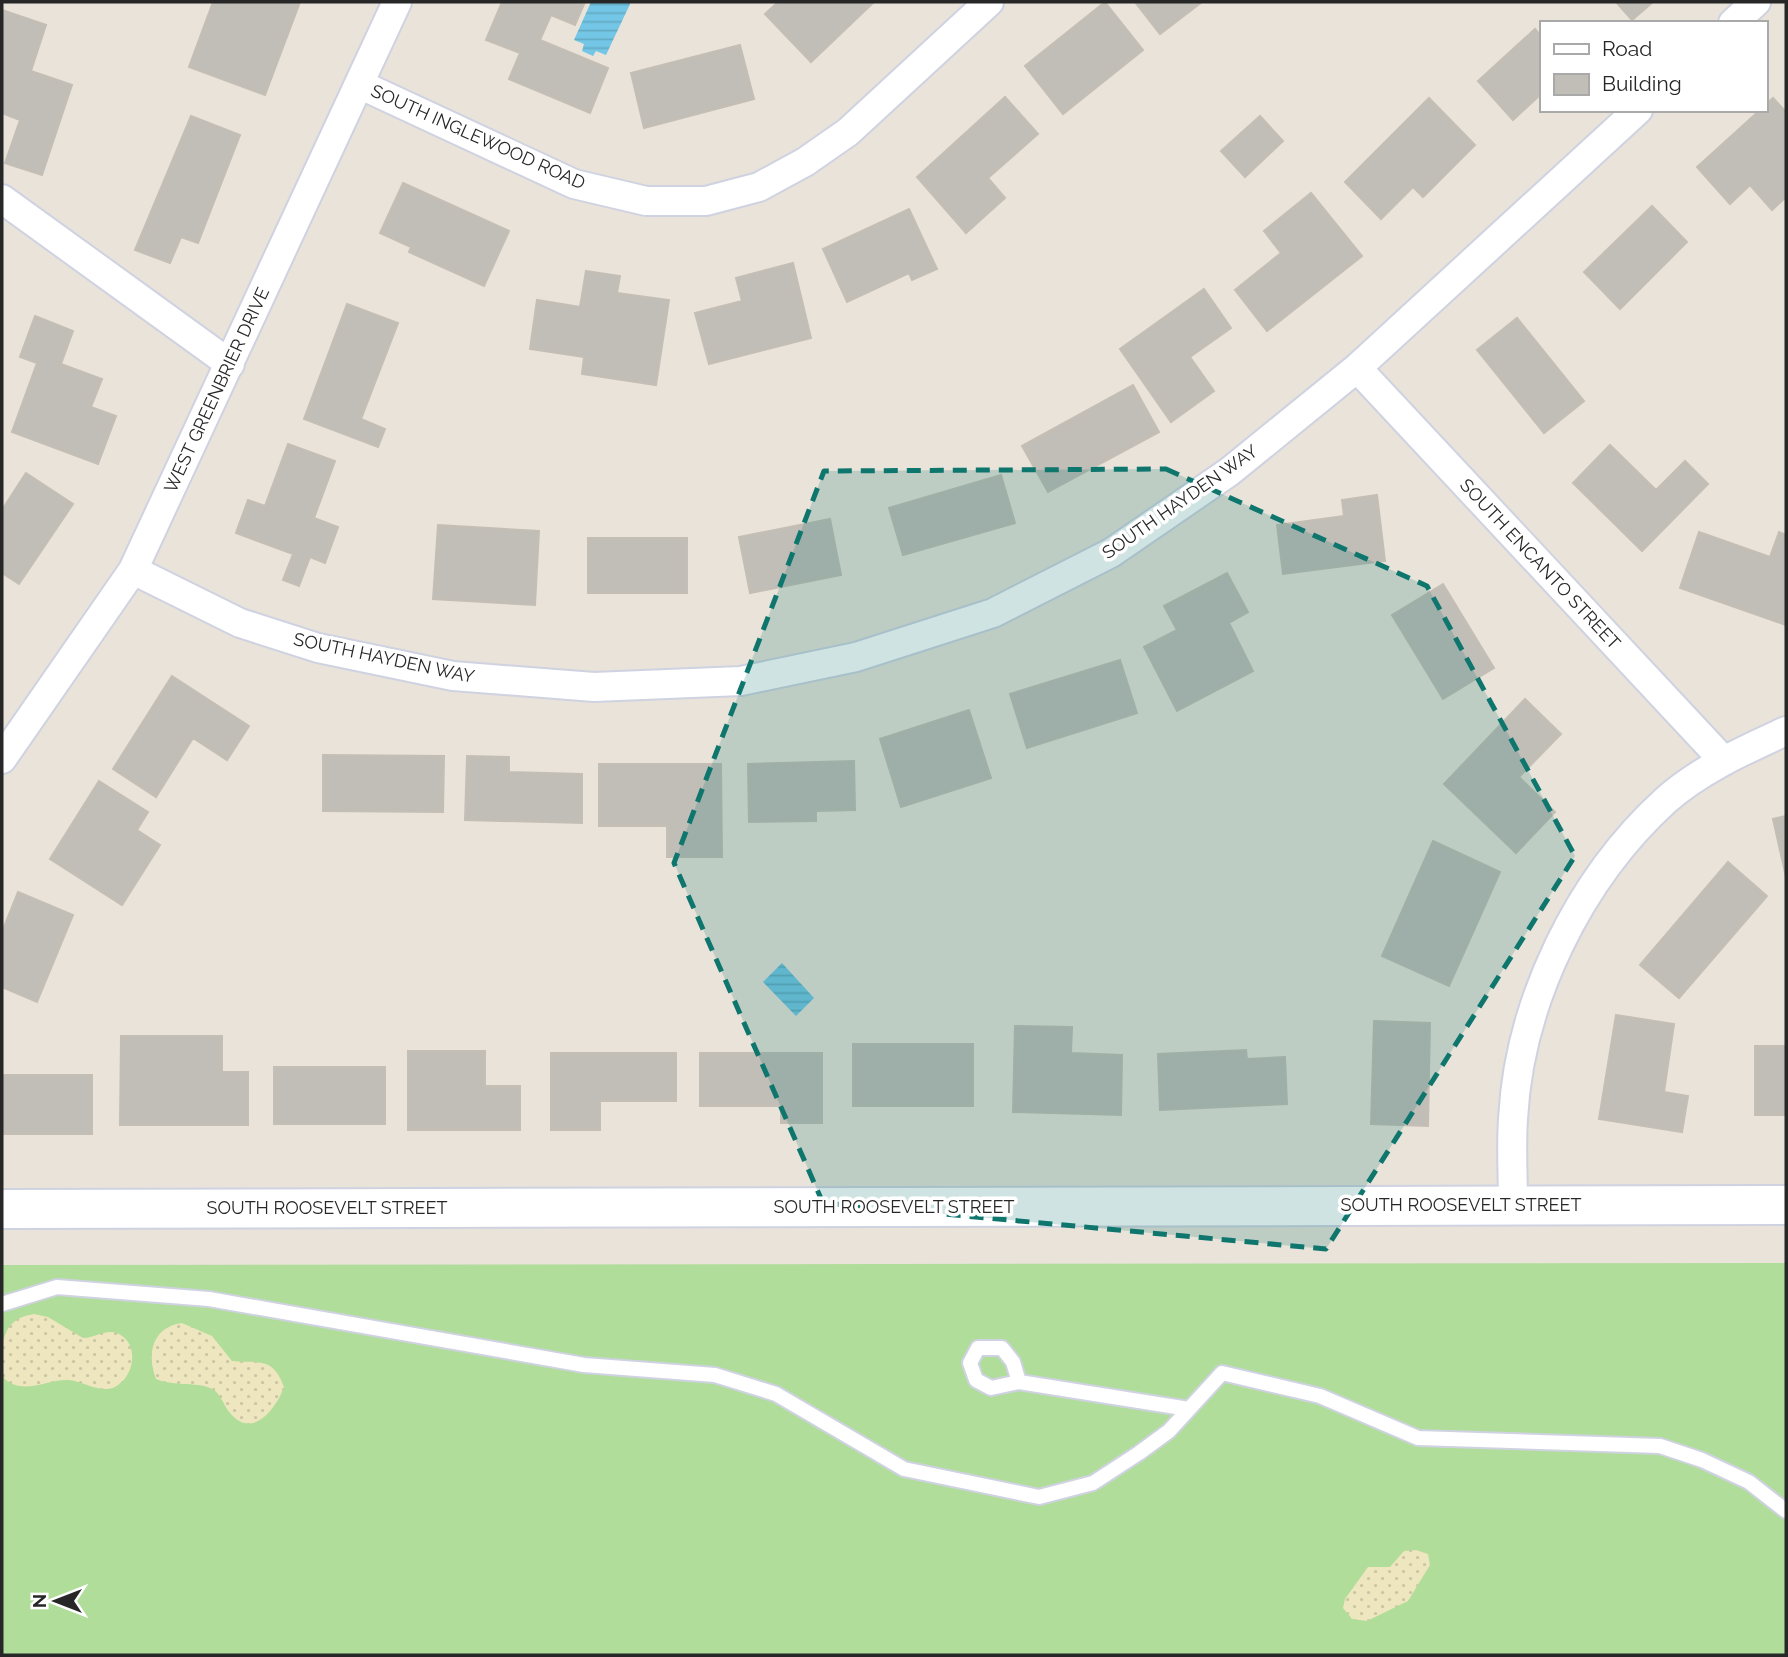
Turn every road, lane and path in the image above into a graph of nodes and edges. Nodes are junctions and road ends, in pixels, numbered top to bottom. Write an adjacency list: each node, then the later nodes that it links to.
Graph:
1 (397, 2): 5 (street, WEST GREENBRIER DRIVE)
2 (989, 2): 5 (street, SOUTH INGLEWOOD ROAD)
3 (1756, 2): 4 (street)
4 (1735, 21)
5 (359, 84): 8 (street, WEST GREENBRIER DRIVE)
6 (1636, 112): 9 (street, SOUTH HAYDEN WAY)
7 (2, 199): 8 (street)
8 (230, 365): 10 (street, WEST GREENBRIER DRIVE)
9 (1357, 368): 10 (street, SOUTH HAYDEN WAY); 13 (street, SOUTH ENCANTO STREET)
10 (133, 570): 12 (street, WEST GREENBRIER DRIVE)
11 (1786, 731): 13 (street)
12 (2, 759)
13 (1724, 761): 14 (street)
14 (1513, 1205): 15 (street, SOUTH ROOSEVELT STREET); 16 (street, SOUTH ROOSEVELT STREET)
15 (1786, 1205)
16 (2, 1209)
17 (2, 1304): 19 (lane)
18 (1019, 1382): 19 (lane)
19 (1189, 1409): 20 (lane)
20 (1786, 1511)

